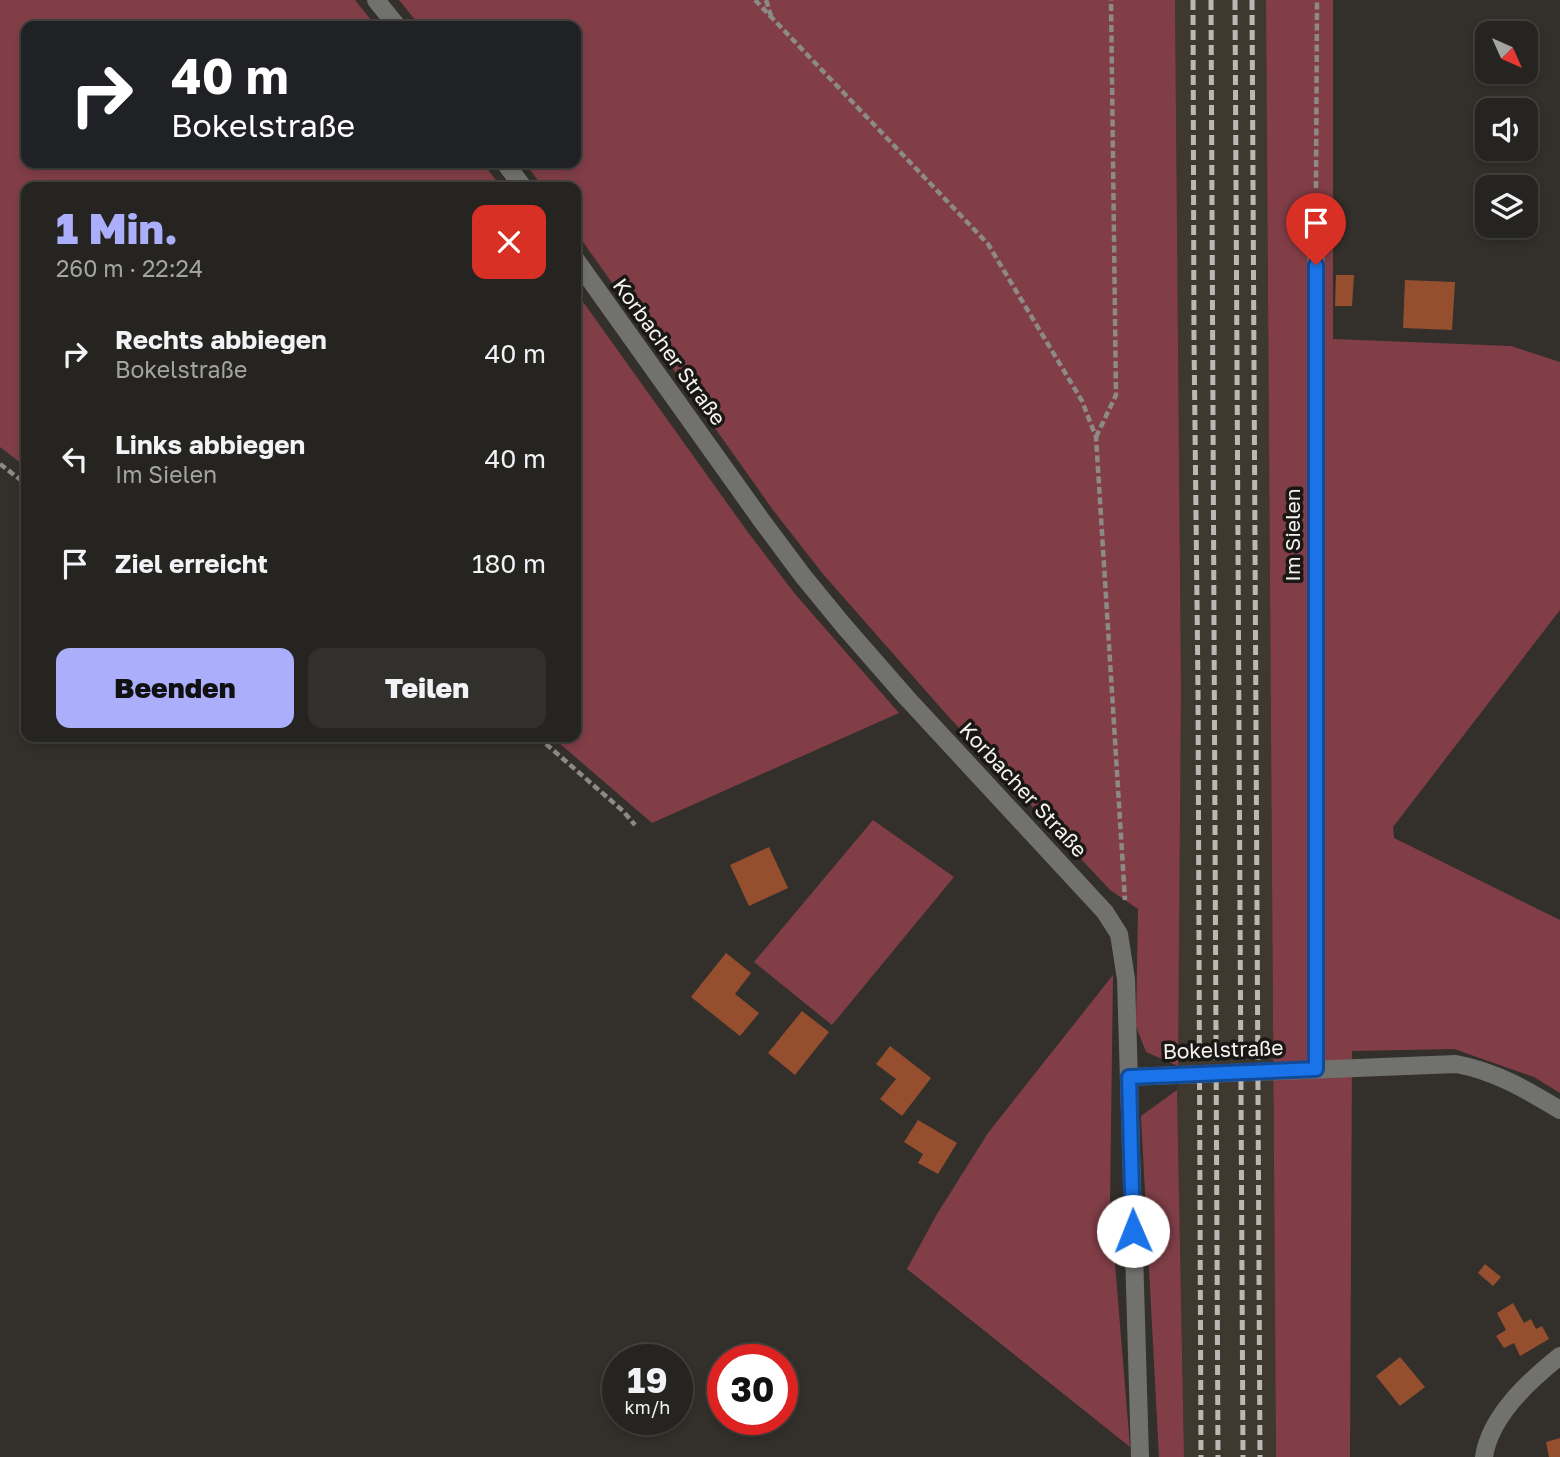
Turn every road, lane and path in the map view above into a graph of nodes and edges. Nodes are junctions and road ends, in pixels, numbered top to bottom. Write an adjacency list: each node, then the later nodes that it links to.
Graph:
1 (376, 0): 7 (street)
2 (755, 0): 6 (path)
3 (766, 0): 6 (path)
4 (1111, 0): 10 (path)
5 (1317, 0): 8 (path)
6 (771, 17): 10 (path)
7 (393, 21)
8 (1316, 210): 16 (street, Im Sielen)
9 (581, 267): 15 (street, Korbacher Straße)
10 (1096, 437): 15 (path)
11 (0, 464): 12 (path)
12 (21, 480)
13 (544, 742): 14 (path)
14 (635, 825)
15 (1119, 934): 17 (street, Korbacher Straße)
16 (1316, 1069): 17 (street, Bokelstraße); 18 (street, Bokelstraße)
17 (1129, 1077): 20 (street, Korbacher Straße)
18 (1560, 1110)
19 (1560, 1356): 21 (street)
20 (1140, 1457)
21 (1485, 1457)

